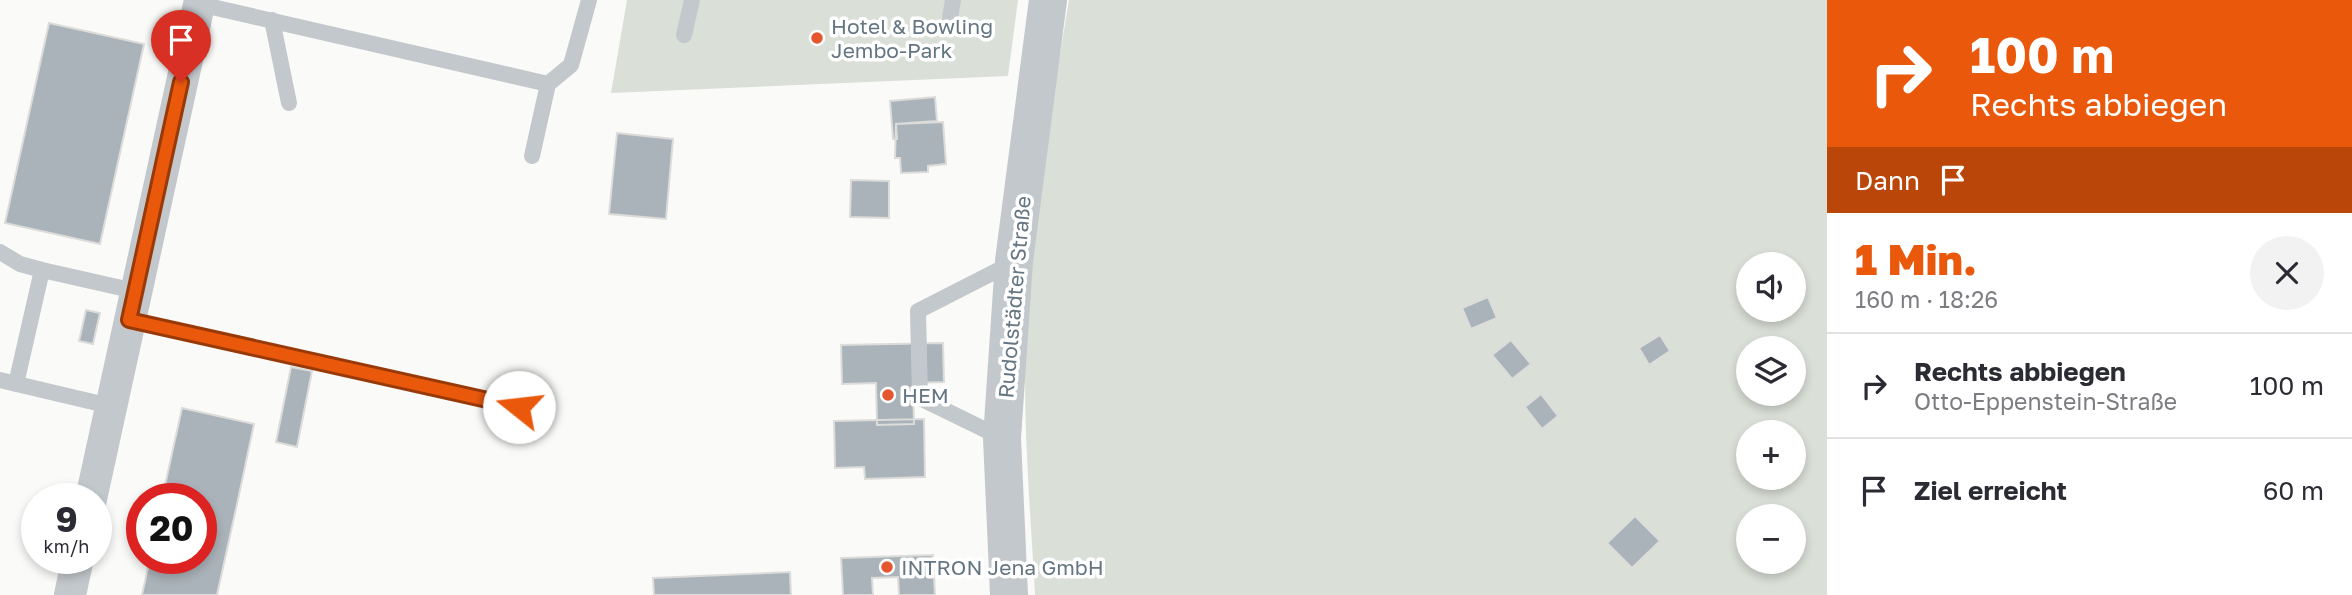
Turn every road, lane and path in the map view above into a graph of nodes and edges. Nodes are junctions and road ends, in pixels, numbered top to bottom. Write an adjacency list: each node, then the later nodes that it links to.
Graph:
1 (589, 0): 9 (lane)
2 (692, 0): 8 (lane)
3 (953, 0): 6 (lane)
4 (1048, 0): 13 (street, Rudolstädter Straße)
5 (199, 2): 7 (lane); 15 (street)
6 (950, 18)
7 (272, 20): 9 (lane); 10 (lane)
8 (684, 35)
9 (548, 84): 11 (lane)
10 (289, 103)
11 (532, 156)
12 (0, 251): 14 (lane)
13 (1014, 261): 19 (street, Rudolstädter Straße); 19 (lane)
14 (42, 270): 15 (lane); 16 (lane)
15 (132, 306): 17 (street); 18 (lane)
16 (8, 382): 17 (lane)
17 (110, 406): 20 (street)
18 (519, 407)
19 (1002, 439): 23 (street, Rudolstädter Straße)
20 (94, 483)
21 (75, 574): 22 (street)
22 (70, 595)
23 (1009, 595)

